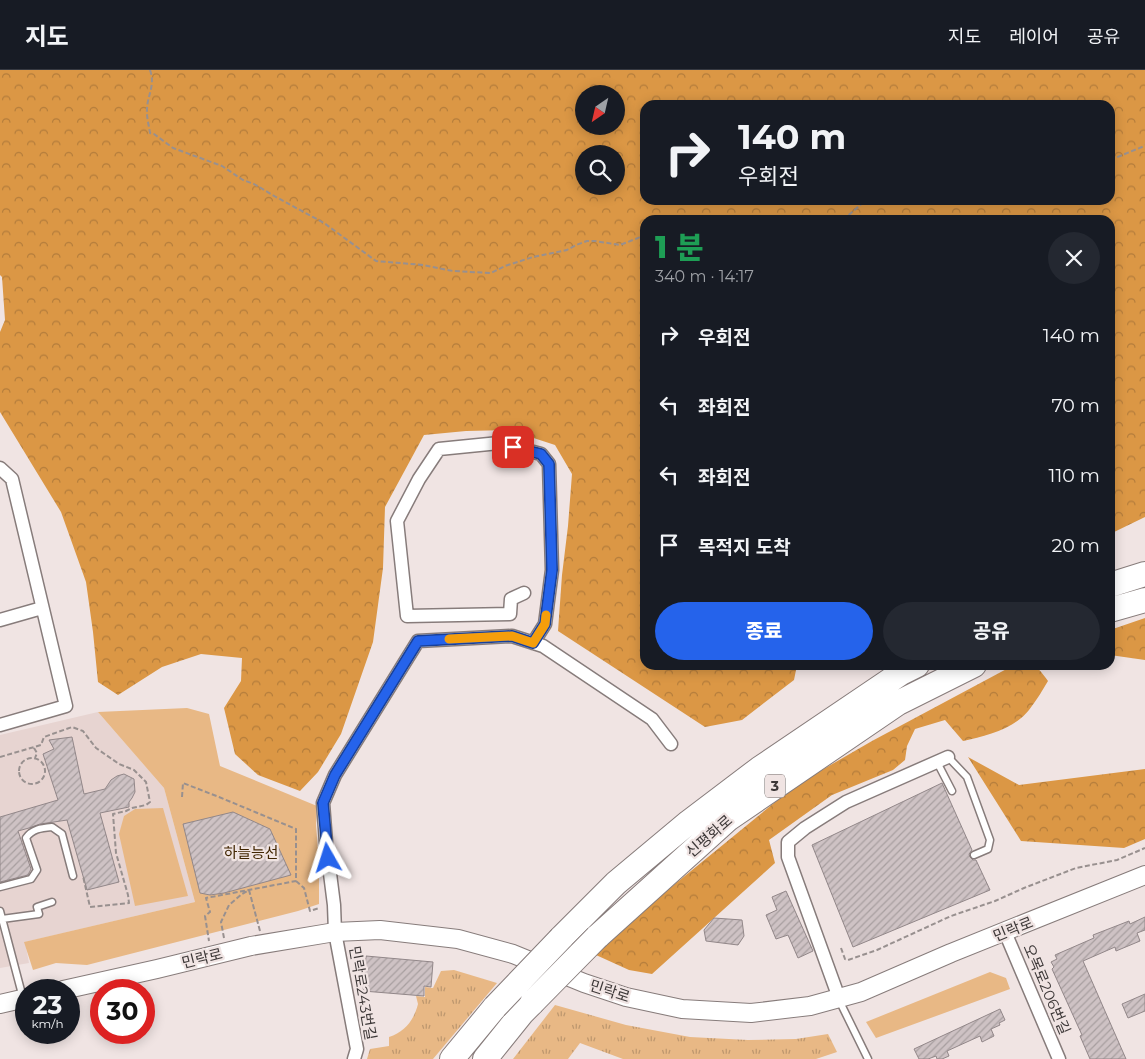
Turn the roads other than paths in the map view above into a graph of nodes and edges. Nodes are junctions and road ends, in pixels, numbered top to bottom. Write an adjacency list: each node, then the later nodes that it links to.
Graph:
1 (0, 468): 6 (street)
2 (1145, 574): 3 (highway)
3 (1115, 583)
4 (524, 593): 9 (street)
5 (1145, 600): 7 (highway)
6 (42, 608): 8 (street); 12 (street)
7 (1115, 609)
8 (0, 620)
9 (533, 643): 13 (street); 23 (street, 민락로243번길)
10 (906, 670): 32 (highway, 신평화로 / 3, bridge)
11 (964, 670): 30 (highway, 신평화로 / 3, bridge)
12 (0, 724)
13 (671, 744)
14 (943, 759): 15 (lane); 16 (lane); 27 (street)
15 (952, 790)
16 (974, 855)
17 (72, 874): 19 (lane)
18 (1145, 875): 24 (main road, 민락로)
19 (0, 887)
20 (52, 902): 22 (lane)
21 (0, 911): 22 (lane)
22 (2, 919): 25 (lane)
23 (335, 932): 26 (main road, 민락로); 27 (main road, 민락로); 31 (street, 민락로243번길)
24 (1005, 932): 27 (main road, 민락로); 36 (street, 오목로206번길)
25 (19, 979)
26 (80, 986)
27 (839, 998): 35 (lane)
28 (15, 1001): 29 (main road)
29 (0, 1004)
30 (527, 1008): 33 (highway, 신평화로 / 3); 34 (highway)
31 (354, 1059)
32 (452, 1059)
33 (485, 1059)
34 (497, 1059)
35 (868, 1059)
36 (1059, 1059)

